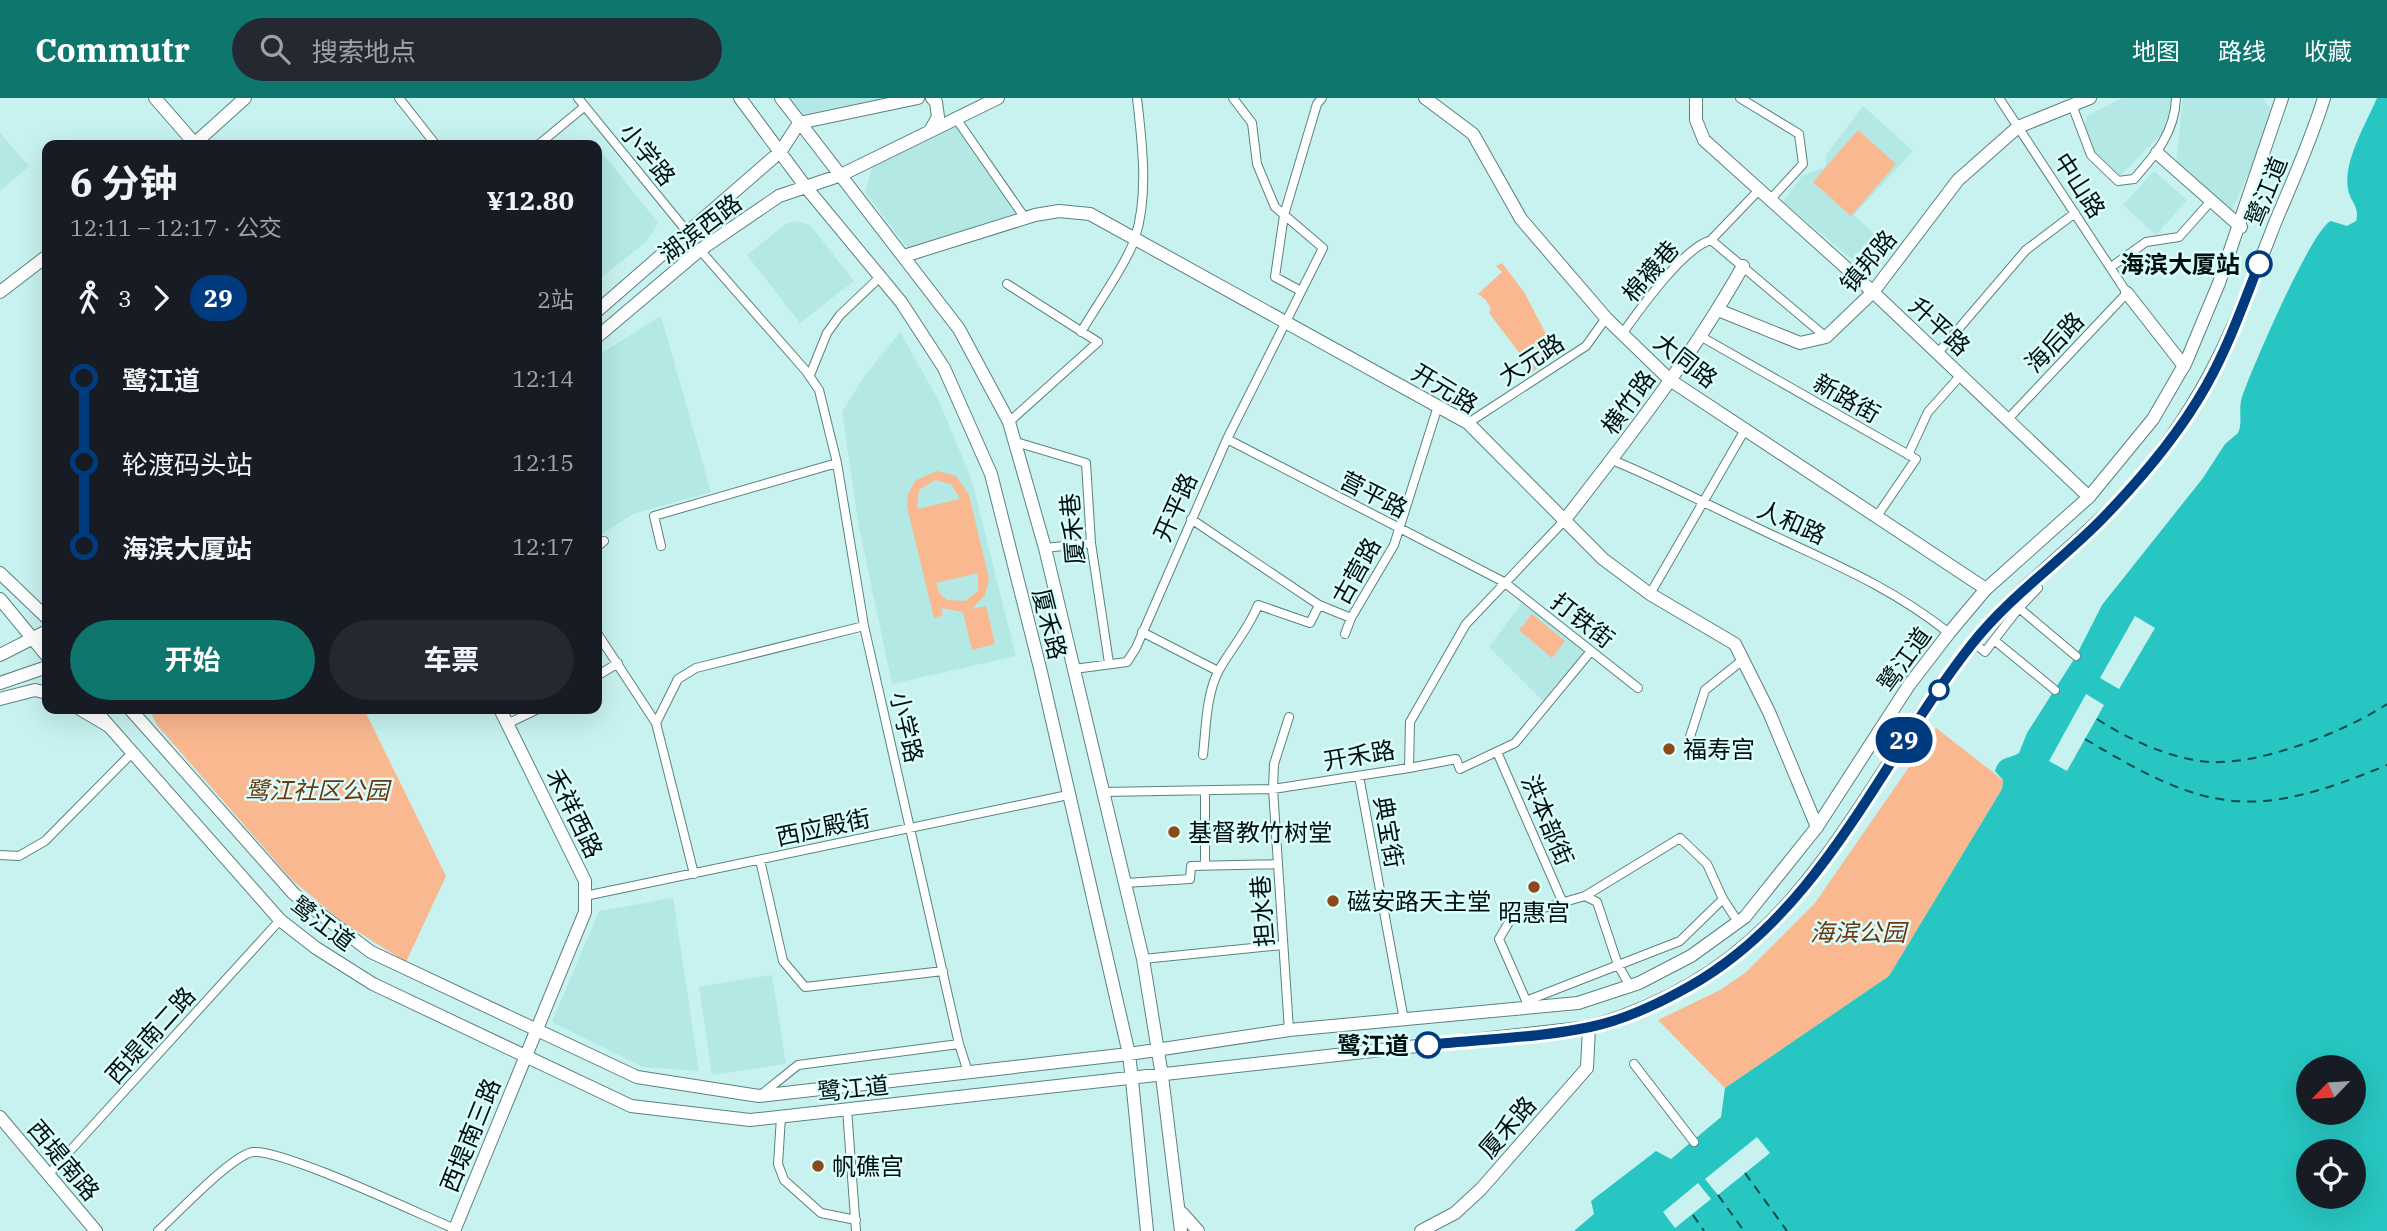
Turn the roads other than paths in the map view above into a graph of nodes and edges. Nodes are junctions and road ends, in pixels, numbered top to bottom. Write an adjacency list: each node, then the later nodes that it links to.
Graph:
1 (155, 98): 28 (main road)
2 (245, 98): 29 (main road)
3 (399, 98): 30 (street)
4 (578, 98): 23 (street, 小学路)
5 (740, 98): 32 (main road, 厦禾路)
6 (781, 98): 25 (main road, 厦禾路)
7 (918, 98): 21 (main road)
8 (932, 98): 27 (main road)
9 (998, 98): 24 (main road, 湖滨西路)
10 (1137, 98): 44 (street)
11 (1233, 98): 40 (street)
12 (1322, 98): 40 (street)
13 (1425, 98): 59 (main road, 大同路)
14 (1696, 98): 36 (main road, 升平路)
15 (1740, 98): 37 (street)
16 (1999, 98): 26 (street, 中山路)
17 (2091, 98): 22 (main road, 镇邦路)
18 (2176, 98): 33 (street)
19 (2282, 98): 42 (main road, 鹭江道)
20 (2324, 98): 92 (main road, 鹭江道)
21 (894, 100): 25 (main road)
22 (2072, 105): 26 (main road, 镇邦路); 33 (street)
23 (584, 107): 31 (street); 43 (street, 小学路)
24 (956, 117): 27 (main road, 湖滨西路); 41 (street)
25 (799, 122): 32 (main road, 湖滨西路); 34 (main road, 厦禾路)
26 (2018, 127): 39 (street, 中山路); 55 (main road, 镇邦路)
27 (931, 129): 34 (main road, 湖滨西路)
28 (191, 140)
29 (200, 140)
30 (432, 140)
31 (544, 140)
32 (781, 151): 35 (main road, 厦禾路); 43 (main road, 湖滨西路)
33 (2157, 153): 38 (main road)
34 (841, 175): 35 (main road, 湖滨西路); 47 (main road, 厦禾路)
35 (805, 186): 46 (main road, 湖滨西路); 51 (main road, 厦禾路)
36 (1758, 191): 37 (main road, 升平路); 45 (street, 棉襪巷)
37 (1769, 201): 55 (main road, 升平路)
38 (2211, 201): 42 (main road); 50 (street)
39 (2075, 213): 50 (street, 中山路); 66 (street)
40 (1284, 215): 53 (street); 53 (street, 开平路)
41 (1025, 218): 44 (main road, 开元路); 47 (main road, 开元路)
42 (2241, 227): 67 (main road, 鹭江道)
43 (689, 234): 57 (main road, 湖滨西路)
44 (1135, 239): 60 (main road, 开元路); 61 (street)
45 (1711, 240): 49 (street); 63 (street, 棉襪巷)
46 (700, 250): 62 (main road, 湖滨西路); 68 (street, 小学路)
47 (904, 256): 73 (main road, 厦禾路)
48 (42, 260): 54 (main road)
49 (1743, 265): 58 (main road, 横竹路); 65 (street)
50 (2111, 267): 56 (street, 中山路)
51 (880, 277): 68 (street); 147 (main road, 厦禾路)
52 (1007, 284): 61 (street)
53 (1301, 291): 60 (street, 开平路)
54 (0, 292)
55 (1873, 292): 65 (main road, 镇邦路); 66 (main road, 升平路)
56 (2127, 293): 67 (main road); 72 (street, 海后路)
57 (602, 307)
58 (1718, 310): 64 (main road, 横竹路); 65 (main road)
59 (1606, 318): 63 (main road, 大同路); 74 (street, 大元路)
60 (1285, 321): 71 (main road, 开元路); 76 (street, 开平路)
61 (1081, 332): 73 (street)
62 (602, 333)
63 (1622, 334): 70 (main road, 大同路)
64 (1700, 336): 70 (main road, 横竹路); 78 (street, 新路街)
65 (1826, 337)
66 (1937, 354): 69 (main road, 升平路)
67 (2184, 366): 81 (main road, 鹭江道)
68 (810, 375): 80 (street, 小学路)
69 (1961, 375): 72 (main road, 升平路); 78 (street)
70 (1670, 380): 75 (main road, 大同路); 79 (main road, 横竹路)
71 (1438, 406): 74 (main road, 开元路); 86 (street, 古营路)
72 (2009, 418): 81 (main road, 升平路)
73 (1009, 422): 77 (main road, 厦禾路)
74 (1468, 423): 85 (main road, 开元路)
75 (1746, 428): 82 (street); 83 (main road, 大同路)
76 (1227, 439): 84 (street, 开平路); 86 (street, 营平路)
77 (1016, 442): 87 (street, 厦禾巷); 89 (main road, 厦禾路)
78 (1908, 455): 83 (street)
79 (1612, 460): 82 (street, 人和路); 85 (main road, 横竹路)
80 (837, 463): 88 (street); 102 (street, 小学路)
81 (2089, 497): 93 (main road, 鹭江道)
82 (1706, 502): 94 (street); 104 (street, 人和路)
83 (1877, 516): 93 (main road, 大同路)
84 (1191, 519): 98 (street); 103 (street, 开平路)
85 (1563, 523): 91 (street, 开禾路); 94 (main road, 开元路)
86 (1399, 528): 91 (street, 营平路); 101 (street, 古营路)
87 (1091, 543): 89 (street); 117 (street, 厦禾巷)
88 (661, 546)
89 (1045, 548): 118 (main road, 厦禾路)
90 (0, 573): 96 (main road)
91 (1504, 582): 112 (street, 打铁街); 142 (street, 开禾路)
92 (2029, 583): 99 (street); 110 (main road, 鹭江道)
93 (1986, 589): 104 (main road, 鹭江道)
94 (1650, 594): 115 (main road, 开元路)
95 (0, 599): 107 (main road)
96 (30, 602): 97 (main road); 100 (main road)
97 (42, 603)
98 (1319, 605): 101 (street); 120 (street)
99 (2019, 608): 109 (street); 114 (street)
100 (42, 613)
101 (1351, 618): 106 (street, 古营路)
102 (864, 625): 134 (street); 149 (street, 小学路)
103 (1142, 632): 117 (street, 开平路); 120 (street)
104 (1949, 633): 148 (main road, 鹭江道)
105 (42, 634): 107 (main road)
106 (1345, 634)
107 (32, 639): 111 (main road); 113 (main road)
108 (602, 640): 116 (street)
109 (1994, 640): 110 (street); 124 (street)
110 (1973, 642): 169 (main road, 鹭江道)
111 (42, 650)
112 (1591, 651): 123 (street, 打铁街); 139 (street)
113 (0, 655)
114 (2076, 656)
115 (1744, 659): 138 (street); 148 (main road, 开元路)
116 (618, 663): 121 (street); 134 (street)
117 (1109, 663): 118 (street, 开平路)
118 (1074, 668): 146 (main road, 厦禾路)
119 (42, 669): 122 (main road)
120 (1218, 671): 141 (street)
121 (602, 673)
122 (0, 683)
123 (1638, 688)
124 (2055, 690)
125 (42, 692): 126 (main road)
126 (0, 699)
127 (88, 714): 136 (main road)
128 (98, 714): 136 (main road, 鹭江道)
129 (135, 714): 137 (main road, 鹭江道)
130 (144, 714): 137 (main road)
131 (502, 714): 135 (main road, 禾祥西路)
132 (528, 714): 135 (street)
133 (1289, 717): 144 (street, 担水巷)
134 (656, 723): 154 (street)
135 (507, 724): 157 (main road, 禾祥西路)
136 (110, 728): 140 (main road, 鹭江道)
137 (153, 732): 170 (main road, 鹭江道)
138 (1688, 743)
139 (1497, 752): 142 (street); 159 (street, 洪本部街)
140 (132, 753): 150 (street); 160 (main road, 鹭江道)
141 (1203, 755)
142 (1409, 768): 143 (street, 开禾路)
143 (1360, 776): 144 (street, 开禾路); 168 (street, 典宝街)
144 (1272, 789): 145 (street, 开禾路); 152 (street, 担水巷)
145 (1205, 791): 146 (street, 开禾路); 153 (street)
146 (1103, 792): 155 (main road, 厦禾路)
147 (1068, 795): 149 (street, 西应殿街); 174 (main road, 厦禾路)
148 (1817, 827): 161 (main road, 鹭江道)
149 (910, 828): 151 (street, 西应殿街); 165 (street, 小学路)
150 (0, 855)
151 (760, 860): 154 (street, 西应殿街); 165 (street)
152 (1278, 864): 153 (street); 162 (street, 担水巷)
153 (1205, 865): 155 (street)
154 (694, 874): 157 (street, 西应殿街)
155 (1125, 883): 163 (main road, 厦禾路)
156 (1585, 895): 158 (street); 159 (street); 164 (street)
157 (585, 896): 170 (main road, 禾祥西路)
158 (1723, 899): 161 (street); 164 (street)
159 (1563, 903): 167 (street)
160 (280, 920): 175 (main road, 鹭江道); 185 (street, 西堤南二路)
161 (1738, 922): 166 (main road, 鹭江道)
162 (1283, 946): 163 (street); 171 (street, 担水巷)
163 (1143, 959): 173 (main road, 厦禾路)
164 (1618, 965): 166 (street); 167 (street)
165 (943, 971): 172 (street, 小学路)
166 (1630, 986): 167 (main road, 鹭江道)
167 (1528, 1004): 168 (main road, 鹭江道)
168 (1404, 1020): 171 (main road, 鹭江道)
169 (1589, 1027): 178 (main road, 鹭江道); 189 (main road, 厦禾路)
170 (537, 1030): 175 (main road, 禾祥西路); 180 (main road, 鹭江道)
171 (1289, 1030): 173 (main road, 鹭江道)
172 (959, 1044): 177 (street, 小学路); 180 (street)
173 (1158, 1048): 174 (main road, 鹭江道); 178 (main road, 厦禾路)
174 (1129, 1054): 177 (main road, 鹭江道); 179 (main road, 厦禾路)
175 (526, 1056): 183 (main road, 鹭江道); 188 (main road, 西堤南三路)
176 (1634, 1064): 184 (street)
177 (968, 1072): 180 (main road, 鹭江道)
178 (1163, 1076): 179 (main road, 鹭江道); 186 (main road, 厦禾路)
179 (1132, 1080): 181 (main road, 鹭江道); 193 (main road, 厦禾路)
180 (759, 1096)
181 (847, 1109): 183 (main road, 鹭江道); 187 (street)
182 (0, 1116): 185 (main road, 西堤南路)
183 (781, 1117): 187 (street)
184 (1694, 1142)
185 (48, 1175): 190 (main road, 西堤南路)
186 (1181, 1211): 194 (main road, 厦禾路); 195 (main road)
187 (856, 1220): 192 (street)
188 (454, 1230): 191 (street)
189 (1425, 1230)
190 (96, 1231)
191 (158, 1231)
192 (856, 1231)
193 (1147, 1231)
194 (1181, 1231)
195 (1198, 1231)

